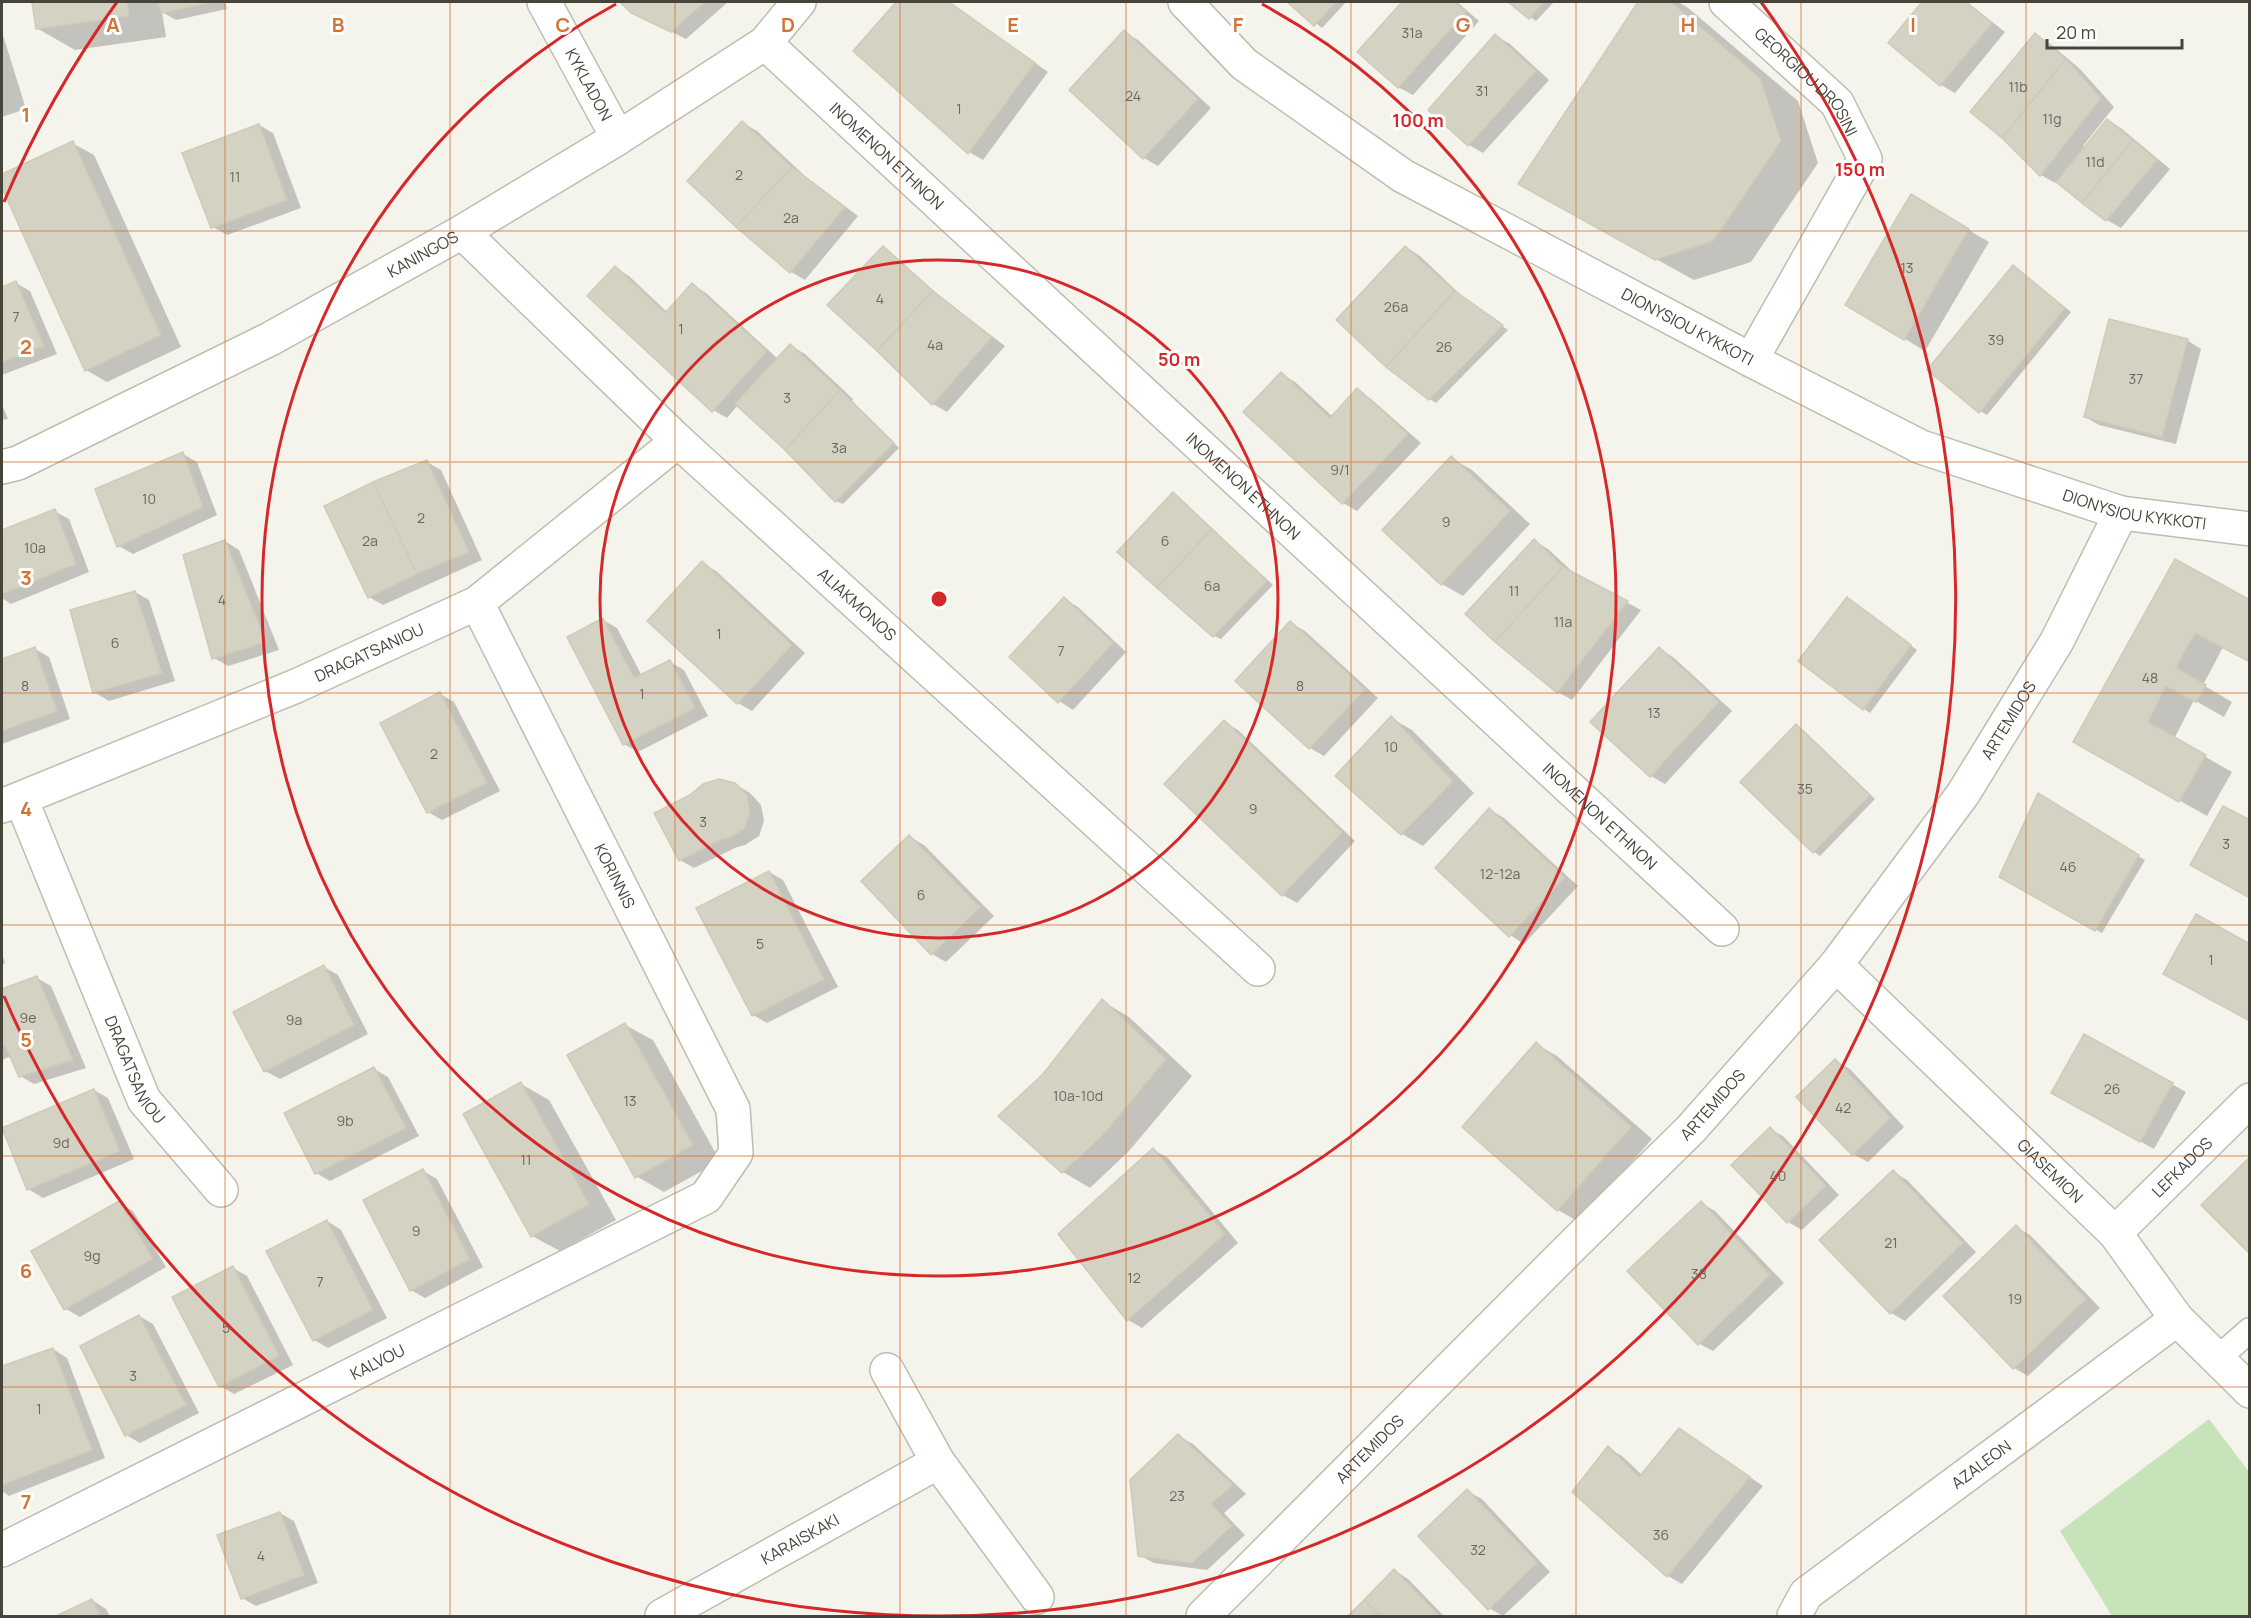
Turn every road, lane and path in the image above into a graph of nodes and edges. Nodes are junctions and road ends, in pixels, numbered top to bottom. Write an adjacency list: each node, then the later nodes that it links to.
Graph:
1 (544, 2): 6 (street, KYKLADON)
2 (799, 2): 5 (street, KANINGOS)
3 (1185, 2): 8 (street, DIONYSIOU KYKKOTI)
4 (1726, 2): 8 (street, GEORGIOU DROSINI)
5 (765, 43): 6 (street, KANINGOS); 15 (street, INOMENON ETHNON)
6 (618, 138): 7 (street, KANINGOS)
7 (462, 232): 9 (street, ALIAKMONOS); 10 (street, KANINGOS)
8 (1751, 360): 11 (street, DIONYSIOU KYKKOTI)
9 (678, 441): 13 (street, DRAGATSANIOU); 17 (street, ALIAKMONOS)
10 (10, 465)
11 (2121, 513): 12 (street, DIONYSIOU KYKKOTI); 16 (street, ARTEMIDOS)
12 (2250, 529)
13 (477, 603): 14 (street, DRAGATSANIOU); 19 (street, KORINNIS)
14 (11, 802): 20 (street, DRAGATSANIOU)
15 (1722, 929)
16 (1836, 965): 21 (street, GIASEMION); 31 (street, ARTEMIDOS)
17 (1258, 969)
18 (2250, 1100): 21 (street, LEFKADOS)
19 (736, 1153): 28 (street, KALVOU)
20 (221, 1190)
21 (2115, 1233): 22 (street, GIASEMION)
22 (2178, 1319): 24 (street, GIASEMION); 32 (street, AZALEON)
23 (2250, 1330): 24 (lane)
24 (2217, 1359): 26 (street, GIASEMION)
25 (886, 1370): 27 (street)
26 (2250, 1391)
27 (938, 1462): 29 (street); 30 (street, KARAISKAKI)
28 (2, 1550)
29 (1037, 1597)
30 (662, 1617)
31 (1203, 1617)
32 (1794, 1617)

